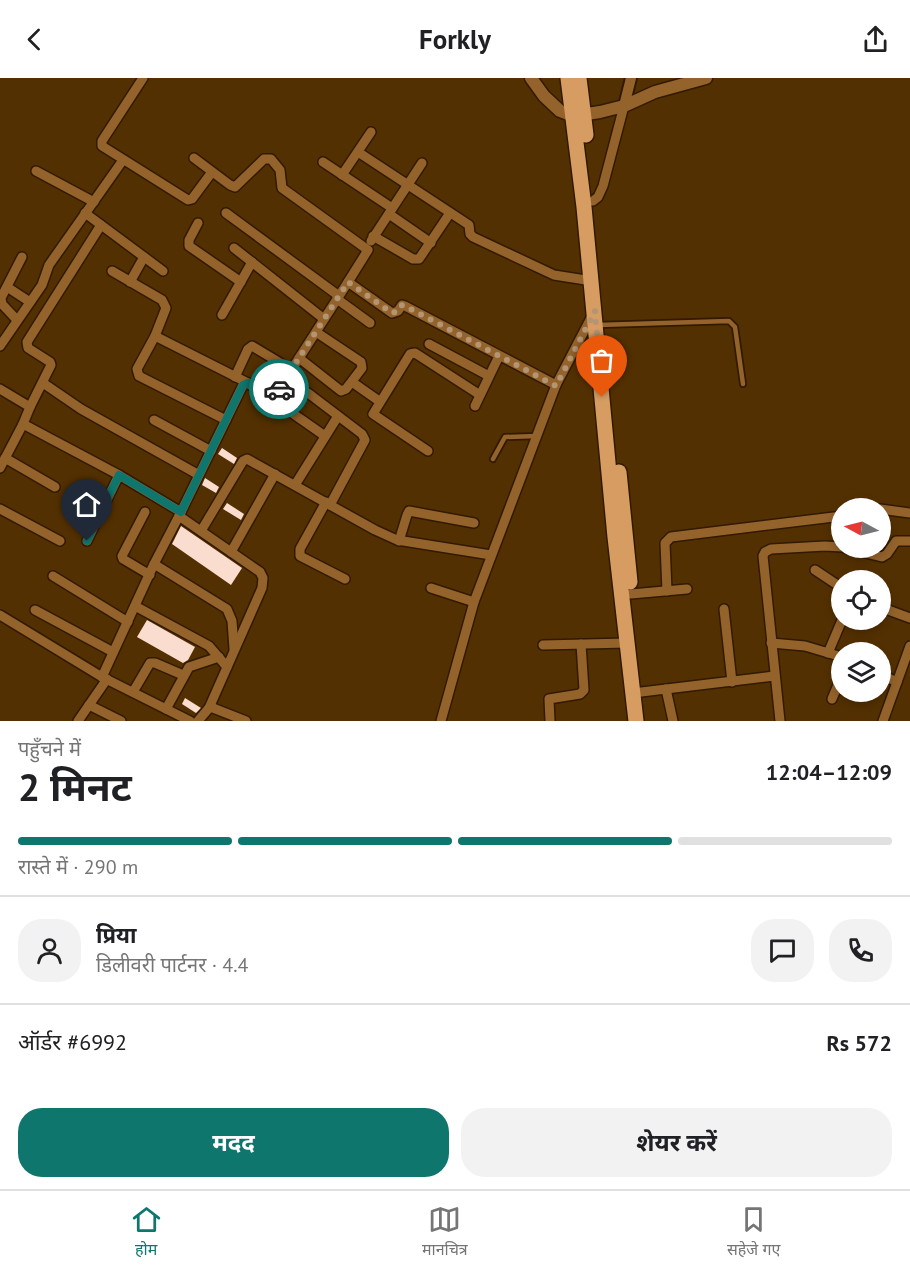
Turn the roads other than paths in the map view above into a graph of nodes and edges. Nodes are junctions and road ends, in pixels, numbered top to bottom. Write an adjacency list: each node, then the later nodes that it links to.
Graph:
1 (142, 78): 12 (street)
2 (531, 78): 8 (main road)
3 (568, 78): 8 (highway)
4 (579, 78): 8 (highway)
5 (631, 78): 7 (street)
6 (706, 78): 7 (main road)
7 (624, 106): 8 (main road); 19 (street)
8 (578, 115): 19 (highway); 36 (highway)
9 (371, 132): 10 (street)
10 (358, 152): 17 (street); 18 (street)
11 (194, 158): 16 (street)
12 (123, 160): 16 (street); 20 (street)
13 (323, 162): 17 (street)
14 (422, 163): 18 (street)
15 (36, 171): 20 (street)
16 (212, 172): 30 (street)
17 (342, 175): 21 (street)
18 (407, 185): 21 (street); 24 (street)
19 (593, 201): 46 (highway)
20 (94, 202): 22 (street)
21 (390, 211): 27 (street); 28 (street)
22 (85, 213): 26 (street); 42 (street)
23 (226, 213): 41 (street)
24 (450, 213): 28 (street); 36 (street)
25 (198, 223): 38 (street)
26 (101, 225): 32 (street); 57 (street)
27 (373, 236): 28 (street); 30 (street)
28 (431, 243)
29 (234, 248): 33 (street)
30 (366, 248): 39 (street)
31 (22, 257): 40 (street)
32 (144, 257): 35 (street); 37 (street)
33 (252, 262): 38 (street); 45 (street)
34 (112, 271): 37 (street)
35 (163, 271)
36 (592, 281): 46 (highway)
37 (130, 282): 49 (street)
38 (241, 282): 43 (street)
39 (348, 282): 41 (street); 52 (street)
40 (7, 287): 42 (street); 44 (street)
41 (338, 297): 45 (street); 47 (street)
42 (30, 302): 44 (street)
43 (222, 315)
44 (17, 320): 51 (street)
45 (324, 320): 48 (street)
46 (598, 320): 60 (lane); 61 (street); 111 (highway); 121 (highway)
47 (370, 324)
48 (316, 332): 53 (street); 58 (street)
49 (155, 336): 56 (street); 71 (street)
50 (429, 344): 55 (street)
51 (0, 346)
52 (499, 356): 55 (street); 61 (street)
53 (299, 358): 54 (street); 58 (street)
54 (292, 370): 56 (street); 65 (street)
55 (489, 376): 64 (street)
56 (235, 377): 59 (street)
57 (43, 382): 68 (street); 82 (street)
58 (352, 382): 66 (street)
59 (248, 383): 65 (street); 71 (street)
60 (743, 384)
61 (556, 386): 74 (street)
62 (0, 389): 68 (street)
63 (308, 393): 69 (street)
64 (480, 395): 66 (street); 67 (street)
65 (272, 399): 73 (street)
66 (379, 401): 76 (street)
67 (475, 406)
68 (30, 407): 72 (street)
69 (338, 416): 73 (street); 85 (street)
70 (154, 420): 75 (street)
71 (226, 420): 75 (street)
72 (23, 424): 77 (street); 81 (street)
73 (325, 436): 83 (street)
74 (537, 436): 78 (lane); 101 (street)
75 (210, 451): 82 (street)
76 (428, 451)
77 (5, 458): 79 (street); 84 (street)
78 (493, 459)
79 (0, 468)
80 (275, 474): 83 (street); 93 (street); 100 (street)
81 (119, 475): 90 (street); 94 (street)
82 (199, 475): 90 (street)
83 (295, 485): 85 (street)
84 (55, 487)
85 (328, 504): 95 (street); 106 (street)
86 (0, 509): 97 (street)
87 (891, 510): 89 (street)
88 (145, 512): 104 (street)
89 (910, 513)
90 (180, 514): 93 (street); 102 (street)
91 (831, 517): 110 (street)
92 (474, 523): 95 (street)
93 (201, 531): 100 (street)
94 (87, 541)
95 (399, 541): 101 (street)
96 (910, 541): 99 (street)
97 (60, 542)
98 (831, 546): 122 (street)
99 (891, 548)
100 (231, 552): 126 (street)
101 (491, 555): 112 (street)
102 (154, 564): 104 (street); 126 (street)
103 (815, 570): 107 (street)
104 (150, 575): 113 (street)
105 (53, 576): 119 (street)
106 (345, 579)
107 (831, 581)
108 (431, 588): 112 (street)
109 (687, 589): 110 (street)
110 (667, 591): 111 (street)
111 (632, 594): 140 (highway)
112 (474, 602): 149 (street)
113 (135, 606): 119 (street); 130 (street)
114 (724, 609): 136 (street)
115 (35, 610): 127 (street)
116 (891, 611): 118 (street)
117 (0, 615): 134 (street)
118 (910, 618)
119 (128, 622): 127 (street)
120 (838, 630): 128 (street)
121 (627, 643): 123 (street); 140 (highway)
122 (771, 643): 128 (street); 133 (street)
123 (580, 644): 124 (street); 150 (street)
124 (543, 645)
125 (910, 646): 137 (street)
126 (234, 651): 131 (street)
127 (114, 652): 134 (street)
128 (828, 653): 129 (street)
129 (831, 654)
130 (219, 657): 131 (street); 132 (street)
131 (227, 667): 142 (street)
132 (183, 675): 139 (street); 143 (street)
133 (774, 676): 136 (street); 154 (street)
134 (104, 678): 139 (street); 141 (street)
135 (891, 679): 137 (street)
136 (732, 682): 138 (street)
137 (897, 682): 155 (street)
138 (666, 689): 140 (street); 153 (street)
139 (133, 692): 143 (street)
140 (638, 692): 151 (highway); 152 (highway)
141 (89, 705): 144 (street); 145 (street)
142 (209, 708): 147 (street); 148 (street)
143 (165, 709): 146 (street)
144 (78, 721)
145 (121, 721)
146 (190, 721)
147 (200, 721)
148 (246, 721)
149 (441, 721)
150 (550, 721)
151 (636, 721)
152 (646, 721)
153 (673, 721)
154 (780, 721)
155 (883, 721)

